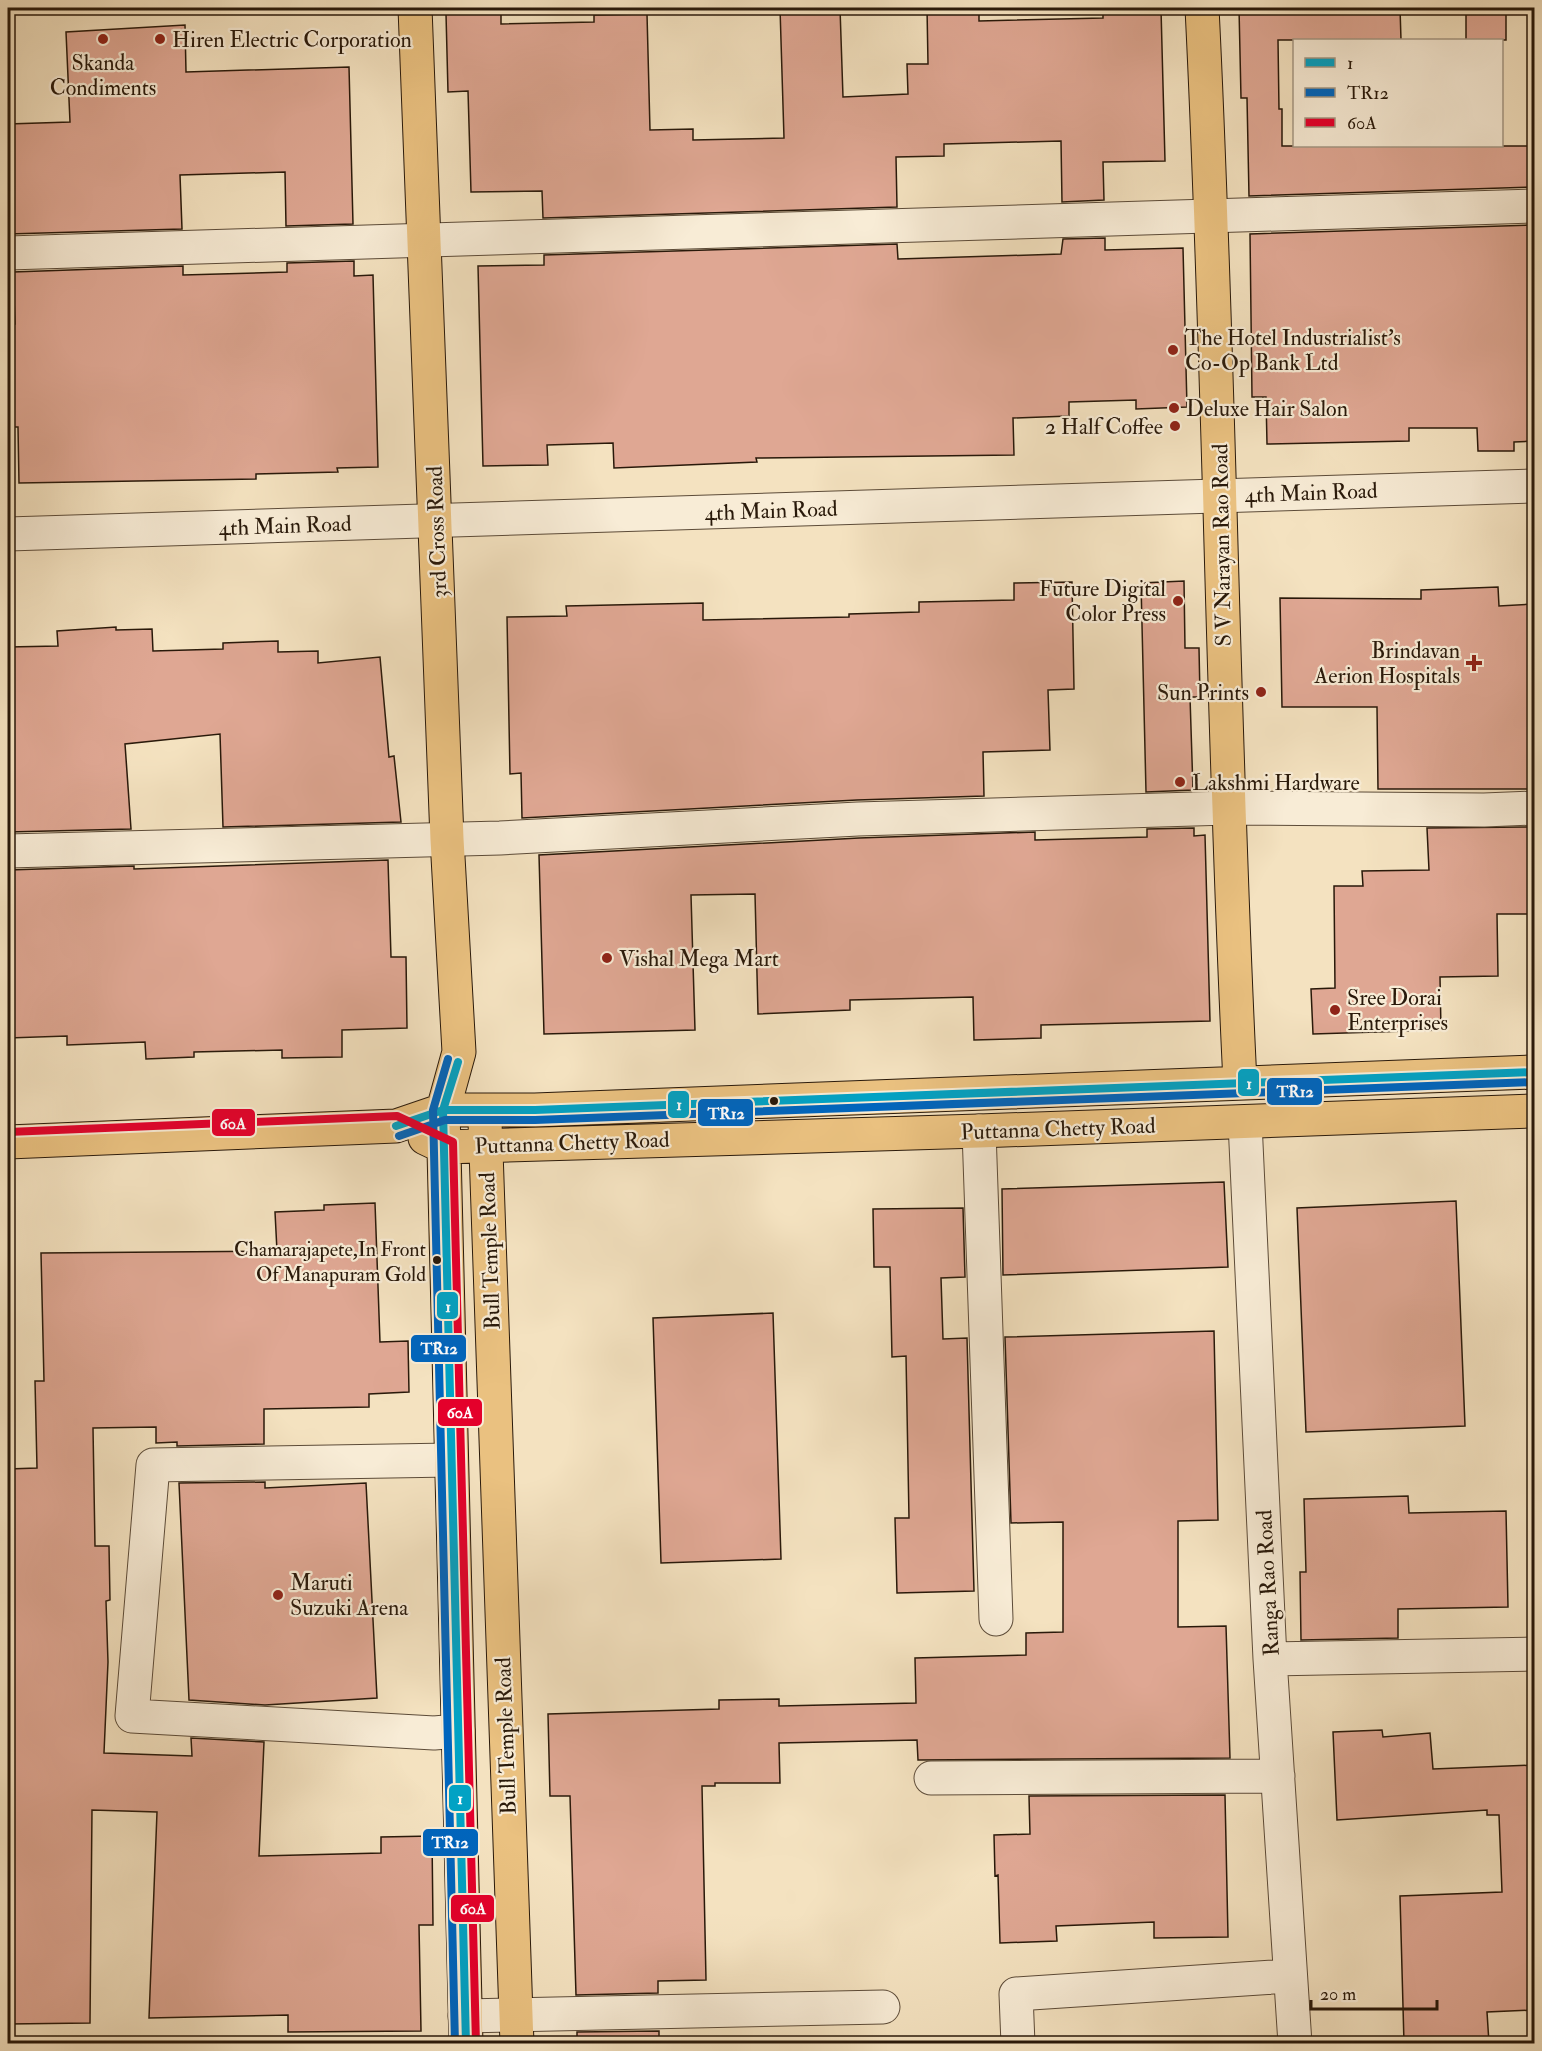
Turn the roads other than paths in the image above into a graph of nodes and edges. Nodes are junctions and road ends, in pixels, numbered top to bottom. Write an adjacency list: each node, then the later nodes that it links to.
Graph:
1 (415, 8): 5 (main road, 3rd Cross Road)
2 (1202, 8): 4 (main road, S V Narayan Rao Road)
3 (1534, 206): 4 (street)
4 (1213, 217): 5 (street); 8 (main road, S V Narayan Rao Road)
5 (424, 240): 6 (street); 9 (main road, 3rd Cross Road)
6 (8, 253)
7 (1534, 486): 8 (street, 4th Main Road)
8 (1219, 495): 9 (street, 4th Main Road); 11 (main road, S V Narayan Rao Road)
9 (435, 520): 10 (street, 4th Main Road); 13 (main road, 3rd Cross Road)
10 (8, 534)
11 (1228, 808): 12 (street); 13 (street); 17 (main road, S V Narayan Rao Road)
12 (1534, 808)
13 (447, 839): 14 (street); 15 (main road, 3rd Cross Road)
14 (8, 851)
15 (459, 1057): 18 (main road, Bull Temple Road); 19 (main road, Bull Temple Road)
16 (1534, 1072): 17 (main road, Puttanna Chetty Road)
17 (1240, 1082): 19 (main road, Puttanna Chetty Road)
18 (443, 1110): 19 (main road, Puttanna Chetty Road); 22 (main road, Puttanna Chetty Road); 26 (main road, Bull Temple Road)
19 (485, 1110): 25 (main road, Bull Temple Road)
20 (1534, 1111): 21 (main road, Puttanna Chetty Road)
21 (1245, 1122): 23 (main road, Puttanna Chetty Road); 30 (street, Ranga Rao Road)
22 (396, 1126): 24 (main road); 26 (main road, Puttanna Chetty Road)
23 (979, 1131): 25 (main road, Puttanna Chetty Road); 28 (street)
24 (8, 1142)
25 (486, 1144): 26 (main road, Puttanna Chetty Road); 36 (main road, Bull Temple Road)
26 (444, 1147): 27 (main road, Bull Temple Road)
27 (451, 1460): 31 (main road, Bull Temple Road); 31 (street)
28 (996, 1619)
29 (1534, 1654): 30 (street)
30 (1270, 1659): 32 (street, Ranga Rao Road)
31 (458, 1731): 37 (main road, Bull Temple Road)
32 (1278, 1776): 33 (street); 34 (street, Ranga Rao Road)
33 (931, 1778)
34 (1289, 1976): 38 (street); 39 (street, Ranga Rao Road)
35 (883, 2007): 36 (street)
36 (516, 2029): 37 (street)
37 (465, 2030)
38 (1017, 2043)
39 (1295, 2043)

